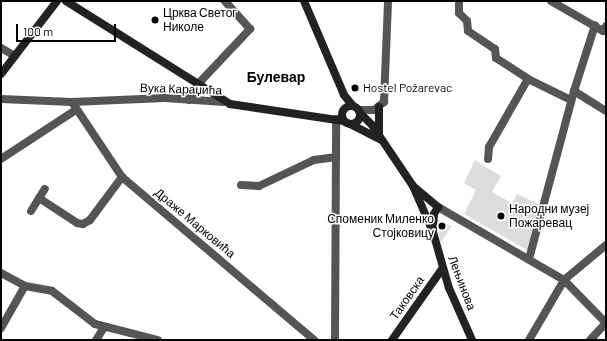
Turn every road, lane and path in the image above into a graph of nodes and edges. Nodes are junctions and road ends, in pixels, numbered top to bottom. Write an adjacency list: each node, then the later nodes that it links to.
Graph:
1 (57, 1): 11 (main road)
2 (66, 1): 14 (main road)
3 (225, 1): 14 (street)
4 (304, 1): 16 (main road)
5 (388, 1): 22 (street)
6 (459, 1): 13 (street)
7 (551, 1): 8 (street)
8 (595, 25): 9 (street); 15 (street)
9 (604, 29)
10 (1, 48): 11 (street)
11 (14, 56): 12 (main road)
12 (1, 74)
13 (528, 79): 19 (street); 30 (street)
14 (198, 84): 18 (street); 21 (main road)
15 (574, 91): 19 (street); 25 (street)
16 (344, 95): 23 (main road); 26 (main road)
17 (1, 100): 20 (street, Вука Караџића)
18 (189, 100): 20 (street, Вука Караџића); 21 (street, Вука Караџића)
19 (571, 100): 40 (street)
20 (72, 102): 24 (street, Драже Марковића)
21 (224, 102): 26 (main road, Вука Караџића)
22 (379, 108): 23 (street); 27 (main road)
23 (358, 109): 26 (main road); 26 (main road); 27 (main road)
24 (76, 110): 29 (street); 31 (street, Драже Марковића)
25 (606, 111)
26 (343, 117): 27 (main road); 28 (street)
27 (380, 139): 33 (main road)
28 (336, 157): 32 (street); 51 (street)
29 (1, 159)
30 (488, 159)
31 (122, 177): 35 (street); 50 (street, Драже Марковића)
32 (241, 185)
33 (413, 186): 36 (main road); 38 (main road, Лењинова)
34 (45, 189): 35 (street)
35 (39, 198): 37 (street)
36 (438, 207): 38 (main road, Лењинова); 40 (street)
37 (31, 211)
38 (433, 232): 41 (main road, Лењинова)
39 (606, 246): 43 (street)
40 (529, 259): 43 (street)
41 (442, 269): 52 (main road, Таковска); 53 (main road, Лењинова)
42 (1, 272): 44 (street)
43 (564, 280): 45 (street); 54 (street)
44 (24, 286): 46 (street); 47 (street)
45 (606, 323): 55 (street)
46 (104, 327): 48 (street); 49 (street)
47 (1, 328)
48 (96, 340)
49 (158, 340)
50 (314, 340)
51 (335, 340)
52 (392, 340)
53 (472, 340)
54 (529, 340)
55 (590, 340)

